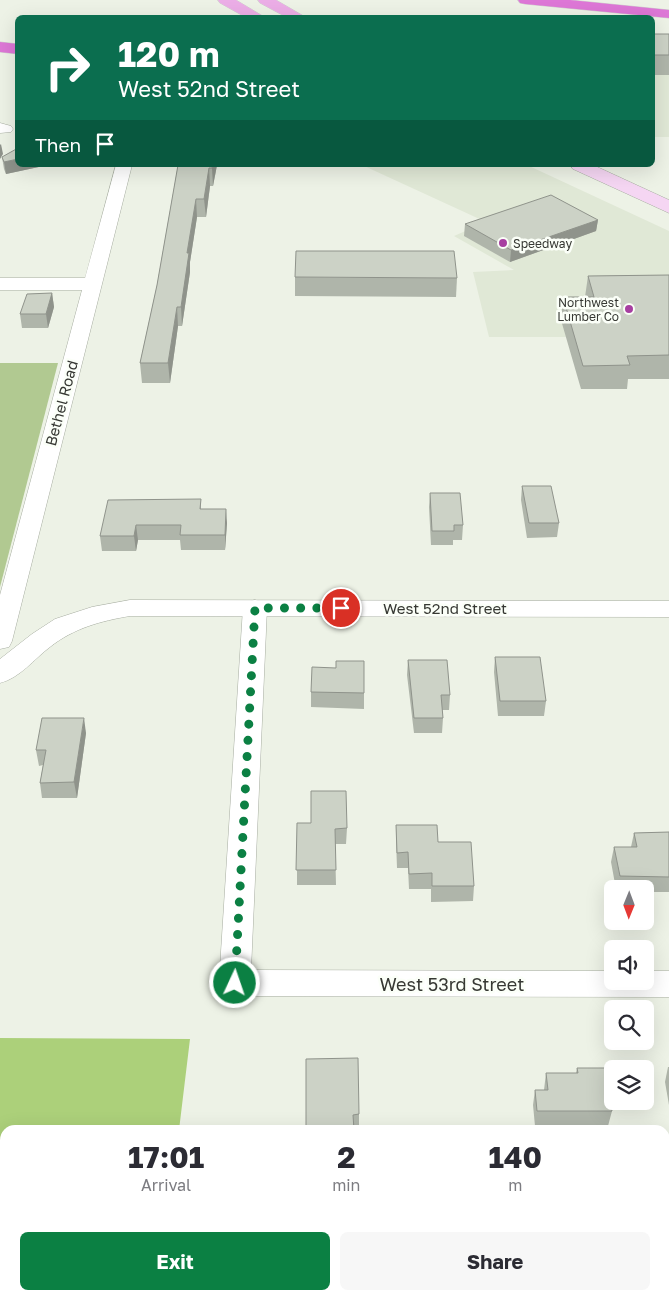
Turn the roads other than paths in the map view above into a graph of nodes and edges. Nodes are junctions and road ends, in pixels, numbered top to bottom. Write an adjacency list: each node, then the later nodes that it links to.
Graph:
1 (224, 0): 4 (main road)
2 (265, 0): 5 (main road)
3 (525, 0): 6 (highway)
4 (253, 15)
5 (294, 15)
6 (614, 15)
7 (655, 22): 8 (highway)
8 (668, 24)
9 (0, 47): 10 (highway)
10 (15, 49)
11 (123, 167): 15 (street, Bethel Road)
12 (583, 167): 13 (main road)
13 (669, 207)
14 (0, 284): 15 (street)
15 (91, 284): 18 (street, Bethel Road)
16 (255, 608): 17 (street, West 52nd Street); 19 (street, West 52nd Street); 20 (street, West 53rd Street)
17 (669, 609)
18 (0, 641)
19 (0, 674)
20 (669, 984)

